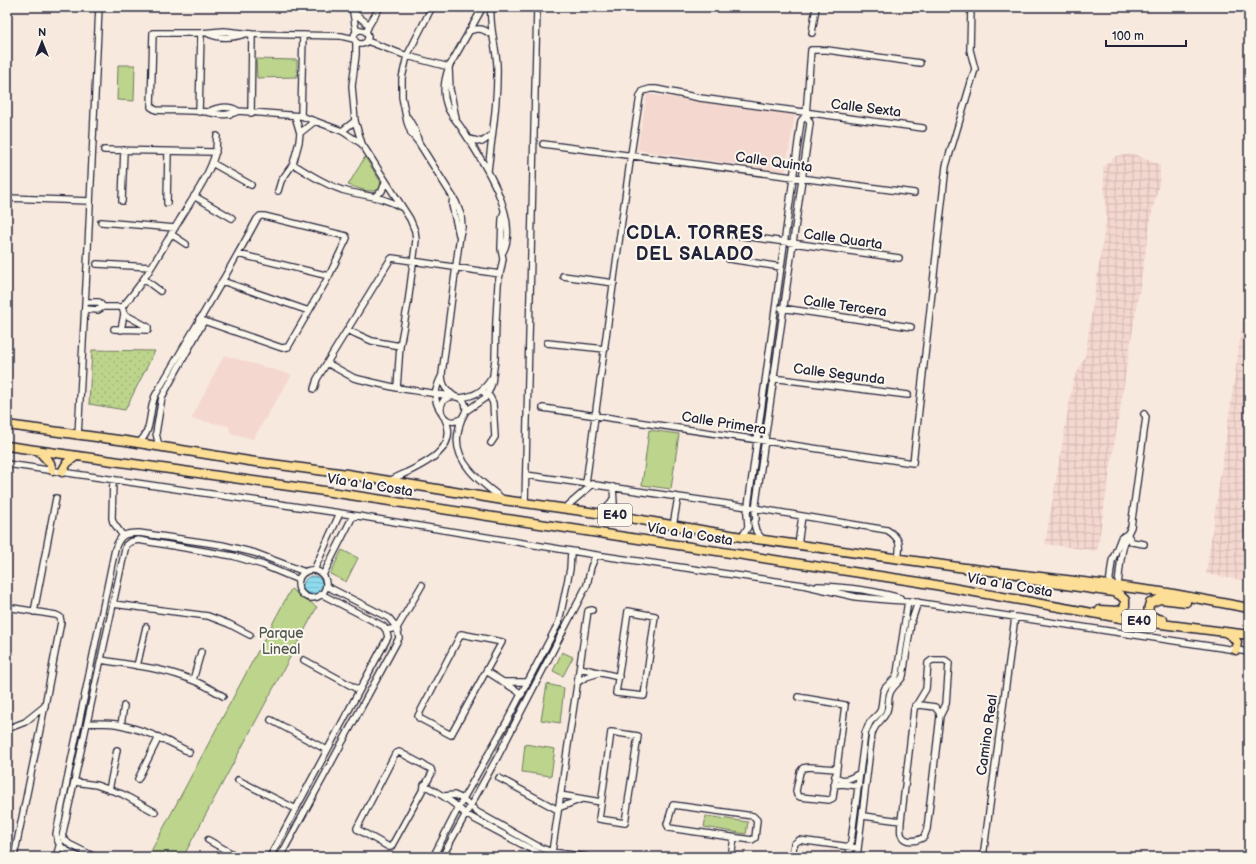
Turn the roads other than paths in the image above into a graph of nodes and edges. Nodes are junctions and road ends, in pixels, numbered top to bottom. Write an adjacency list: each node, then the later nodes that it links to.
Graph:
1 (380, 7): 10 (street)
2 (432, 7): 21 (street)
3 (483, 7): 11 (street)
4 (491, 7): 17 (street)
5 (537, 7): 135 (street)
6 (816, 7): 14 (street)
7 (970, 7): 124 (street, Calle Primera)
8 (99, 8): 55 (street)
9 (352, 10): 10 (street); 18 (street)
10 (369, 25): 12 (street)
11 (469, 31): 17 (street); 23 (street)
12 (366, 32): 18 (street); 19 (street)
13 (204, 33): 15 (street); 24 (street); 24 (street)
14 (812, 33)
15 (250, 34): 16 (street); 25 (street)
16 (303, 35): 18 (street); 27 (street)
17 (492, 35): 33 (street)
18 (355, 36): 19 (street); 20 (street)
19 (365, 43): 20 (street); 21 (street)
20 (356, 55): 29 (street)
21 (406, 56): 23 (street); 72 (street)
22 (920, 63): 26 (street)
23 (448, 67): 35 (street)
24 (199, 112): 25 (street)
25 (251, 113): 27 (street)
26 (806, 113): 30 (street, Calle Sexta); 42 (street, Calle Sexta); 46 (street); 47 (street)
27 (298, 116): 28 (street); 32 (street)
28 (315, 121): 31 (street); 32 (street)
29 (355, 121): 31 (street); 36 (street)
30 (923, 128)
31 (342, 131): 36 (street)
32 (300, 133): 44 (street)
33 (492, 135): 35 (street); 45 (street)
34 (217, 136): 41 (street)
35 (468, 139): 45 (street)
36 (362, 144): 48 (street)
37 (543, 144): 42 (street, Calle Quinta)
38 (104, 150): 39 (street)
39 (124, 150): 40 (street); 56 (street)
40 (168, 152): 41 (street); 57 (street)
41 (216, 152): 43 (street)
42 (631, 154): 46 (street, Calle Quinta); 80 (street)
43 (212, 163): 49 (street); 52 (street)
44 (293, 164): 50 (street); 53 (street)
45 (488, 171): 75 (street)
46 (793, 178): 47 (street, Calle Quinta); 64 (street)
47 (802, 179): 51 (street, Calle Quinta); 66 (street)
48 (386, 182): 53 (street); 58 (street)
49 (251, 185)
50 (278, 191)
51 (914, 193)
52 (194, 196): 59 (street); 61 (street)
53 (374, 196): 58 (street)
54 (7, 198): 55 (street)
55 (90, 201): 82 (street)
56 (122, 201)
57 (167, 203)
58 (403, 208): 70 (street)
59 (232, 218)
60 (101, 222): 61 (street)
61 (175, 228): 63 (street)
62 (715, 232): 64 (street, Calle Quarta)
63 (171, 234): 65 (street); 73 (street)
64 (784, 243): 66 (street, Calle Quarta); 74 (street)
65 (186, 244)
66 (793, 244): 68 (street, Calle Quarta); 87 (street)
67 (238, 254): 76 (street); 76 (street); 79 (street)
68 (899, 258)
69 (729, 259): 74 (street)
70 (413, 260): 72 (street); 94 (street); 96 (street)
71 (98, 264): 73 (street)
72 (456, 266): 75 (street); 99 (street)
73 (151, 267): 78 (street)
74 (781, 267): 85 (street)
75 (500, 274): 100 (street)
76 (329, 276): 88 (street)
77 (563, 276): 80 (street)
78 (144, 279): 81 (street); 84 (street)
79 (222, 281): 88 (street); 90 (street)
80 (614, 283): 97 (street)
81 (160, 291)
82 (85, 302): 83 (street); 86 (street)
83 (103, 307): 84 (street); 86 (street)
84 (122, 308): 89 (street)
85 (776, 308): 87 (street, Calle Tercera); 101 (street)
86 (85, 309): 122 (street)
87 (784, 309): 91 (street, Calle Tercera); 102 (street)
88 (309, 311): 90 (street)
89 (124, 314): 93 (street); 93 (street)
90 (202, 320): 111 (street); 112 (street)
91 (911, 327)
92 (114, 329): 93 (street)
93 (121, 330)
94 (347, 330): 96 (street); 98 (street)
95 (546, 343): 97 (street)
96 (400, 346): 103 (street)
97 (605, 350): 118 (street)
98 (327, 363): 103 (street); 104 (street)
99 (442, 374): 106 (street); 109 (street)
100 (493, 375): 105 (street); 107 (street)
101 (766, 377): 102 (street, Calle Segunda); 123 (street)
102 (774, 378): 108 (street, Calle Segunda); 124 (street)
103 (397, 388): 106 (street)
104 (314, 389)
105 (482, 391): 107 (street); 109 (street)
106 (435, 393): 109 (street); 114 (street)
107 (488, 394): 110 (street); 115 (street)
108 (908, 395)
109 (455, 397): 114 (street); 116 (street)
110 (478, 404): 115 (street); 116 (street)
111 (152, 407): 112 (street); 125 (street)
112 (161, 408): 128 (street)
113 (543, 408): 118 (street, Calle Primera)
114 (440, 410): 119 (street)
115 (493, 411): 126 (street)
116 (466, 412): 120 (street)
117 (1144, 414): 156 (street)
118 (596, 415): 123 (street, Calle Primera); 138 (street)
119 (446, 419): 120 (street); 129 (street)
120 (461, 419): 129 (street)
121 (7, 425): 122 (highway, Vía a la Costa / E40)
122 (78, 436): 125 (highway, Vía a la Costa / E40)
123 (757, 441): 124 (street, Calle Primera); 146 (street)
124 (765, 442): 148 (street)
125 (138, 443): 128 (highway, Vía a la Costa / E40)
126 (490, 443)
127 (7, 446): 130 (highway, Vía a la Costa / E40)
128 (161, 447): 137 (highway, Vía a la Costa / E40)
129 (451, 448): 137 (street); 144 (street)
130 (38, 451): 131 (highway, Vía a la Costa / E40); 133 (highway)
131 (76, 456): 134 (highway); 189 (highway, Vía a la Costa / E40)
132 (7, 464): 133 (street)
133 (52, 470): 134 (street)
134 (62, 472): 136 (street)
135 (526, 475): 138 (street); 145 (street)
136 (114, 479): 149 (street); 157 (street)
137 (389, 481): 144 (highway, Vía a la Costa / E40)
138 (586, 483): 139 (street)
139 (593, 484): 140 (street); 147 (street)
140 (613, 487): 141 (street); 143 (street)
141 (678, 497): 146 (street); 154 (street)
142 (56, 498): 190 (street)
143 (613, 499): 150 (street); 152 (street)
144 (504, 500): 145 (highway, Vía a la Costa / E40)
145 (525, 503): 147 (highway, Vía a la Costa / E40)
146 (748, 507): 148 (street); 159 (street)
147 (565, 508): 150 (highway, Vía a la Costa / E40)
148 (756, 509): 153 (street); 160 (street)
149 (340, 513): 151 (street); 155 (street)
150 (603, 514): 152 (highway, Vía a la Costa / E40)
151 (354, 516): 158 (street); 166 (street)
152 (618, 516): 154 (highway, Vía a la Costa / E40)
153 (802, 516): 163 (street); 169 (street)
154 (673, 526): 159 (highway, Vía a la Costa / E40)
155 (332, 531): 158 (street); 165 (street)
156 (1127, 534): 162 (street); 170 (street); 171 (street)
157 (123, 536): 161 (street); 214 (street)
158 (343, 536): 167 (street)
159 (742, 537): 160 (highway, Vía a la Costa / E40)
160 (763, 540): 163 (highway, Vía a la Costa / E40)
161 (198, 541): 164 (street); 174 (street)
162 (1144, 544)
163 (798, 545): 169 (highway, Vía a la Costa / E40)
164 (196, 550): 176 (street); 185 (street)
165 (324, 550): 167 (street); 173 (street)
166 (570, 551): 168 (street); 212 (street)
167 (333, 555): 175 (street)
168 (596, 555): 182 (street); 223 (street)
169 (898, 559): 172 (highway, Vía a la Costa / E40)
170 (1112, 563): 171 (street); 178 (street)
171 (1120, 565): 180 (street)
172 (970, 569): 178 (highway, Vía a la Costa / E40); 189 (highway)
173 (314, 570): 174 (street); 175 (street)
174 (305, 572): 176 (street)
175 (323, 575): 179 (street)
176 (299, 580): 181 (street)
177 (422, 585): 193 (street)
178 (1109, 585): 180 (highway, Vía a la Costa / E40)
179 (326, 586): 181 (street); 193 (street)
180 (1118, 586): 184 (highway, Vía a la Costa / E40)
181 (321, 594): 195 (street)
182 (908, 601): 183 (street); 234 (street)
183 (918, 602): 191 (street); 235 (street)
184 (1223, 603): 187 (highway, Vía a la Costa / E40); 194 (highway)
185 (113, 604): 197 (street); 203 (street)
186 (7, 607): 190 (street)
187 (1249, 608)
188 (592, 610): 206 (street)
189 (1071, 610): 194 (highway, Vía a la Costa / E40)
190 (34, 612): 221 (street)
191 (1014, 617): 200 (street); 285 (street, Camino Real)
192 (146, 627): 205 (street)
193 (396, 628): 195 (street); 244 (street)
194 (1207, 629): 196 (highway, Vía a la Costa / E40)
195 (386, 630): 215 (street)
196 (1222, 631): 198 (highway, Vía a la Costa / E40); 200 (highway)
197 (250, 635)
198 (1249, 635)
199 (1249, 639): 200 (highway)
200 (1236, 646): 202 (street)
201 (201, 652): 210 (street)
202 (1249, 652)
203 (101, 660): 205 (street); 216 (street)
204 (304, 660): 215 (street)
205 (137, 666): 210 (street)
206 (580, 668): 208 (street); 213 (street)
207 (486, 671): 207 (street); 211 (street)
208 (599, 673): 209 (street); 213 (street)
209 (619, 677): 209 (street)
210 (193, 680): 218 (street)
211 (504, 682): 212 (street); 217 (street)
212 (528, 682): 217 (street)
213 (578, 682): 249 (street)
214 (86, 689): 216 (street); 267 (street)
215 (359, 690): 232 (street)
216 (95, 691): 227 (street)
217 (522, 694): 220 (street)
218 (223, 696)
219 (798, 697): 236 (street)
220 (517, 703): 223 (street); 251 (street)
221 (45, 705): 229 (street); 271 (street)
222 (124, 706): 228 (street)
223 (524, 706): 254 (street)
224 (915, 706): 225 (street); 225 (street); 262 (street)
225 (940, 716): 262 (street)
226 (271, 720): 232 (street)
227 (88, 723): 228 (street); 243 (street)
228 (121, 725): 230 (street)
229 (7, 729)
230 (159, 737): 233 (street); 240 (street)
231 (117, 750): 248 (street)
232 (327, 750): 242 (street)
233 (189, 752)
234 (863, 752): 235 (street); 237 (street)
235 (870, 753): 260 (street)
236 (836, 770): 238 (street); 246 (street)
237 (860, 773): 238 (street); 247 (street)
238 (835, 776): 246 (street)
239 (499, 778): 257 (street)
240 (138, 779)
241 (238, 780): 256 (street)
242 (311, 780): 244 (street); 256 (street)
243 (75, 782): 248 (street); 264 (street)
244 (320, 784): 277 (street)
245 (424, 785): 245 (street); 250 (street)
246 (834, 785): 247 (street)
247 (859, 786): 268 (street)
248 (110, 790): 258 (street)
249 (560, 795): 252 (street); 257 (street)
250 (444, 796): 251 (street); 255 (street)
251 (462, 799): 254 (street); 255 (street)
252 (584, 799): 253 (street); 257 (street)
253 (601, 802): 253 (street)
254 (471, 806): 259 (street); 270 (street)
255 (459, 807): 259 (street); 278 (street)
256 (296, 809): 276 (street)
257 (558, 809): 270 (street)
258 (155, 812)
259 (465, 814): 270 (street); 279 (street)
260 (862, 816): 261 (street); 263 (street)
261 (879, 818): 262 (street); 263 (street)
262 (901, 821)
263 (862, 823): 269 (street)
264 (62, 838): 267 (street); 274 (street)
265 (734, 838): 265 (street); 281 (street)
266 (208, 840): 275 (street)
267 (59, 845): 272 (street); 273 (street)
268 (850, 847): 269 (street); 282 (street); 283 (street)
269 (858, 848): 284 (street)
270 (550, 855): 280 (street)
271 (14, 857)
272 (56, 857)
273 (79, 857)
274 (95, 857)
275 (238, 857)
276 (270, 857)
277 (280, 857)
278 (433, 857)
279 (442, 857)
280 (587, 857)
281 (731, 857)
282 (792, 857)
283 (849, 857)
284 (857, 857)
285 (983, 857)

